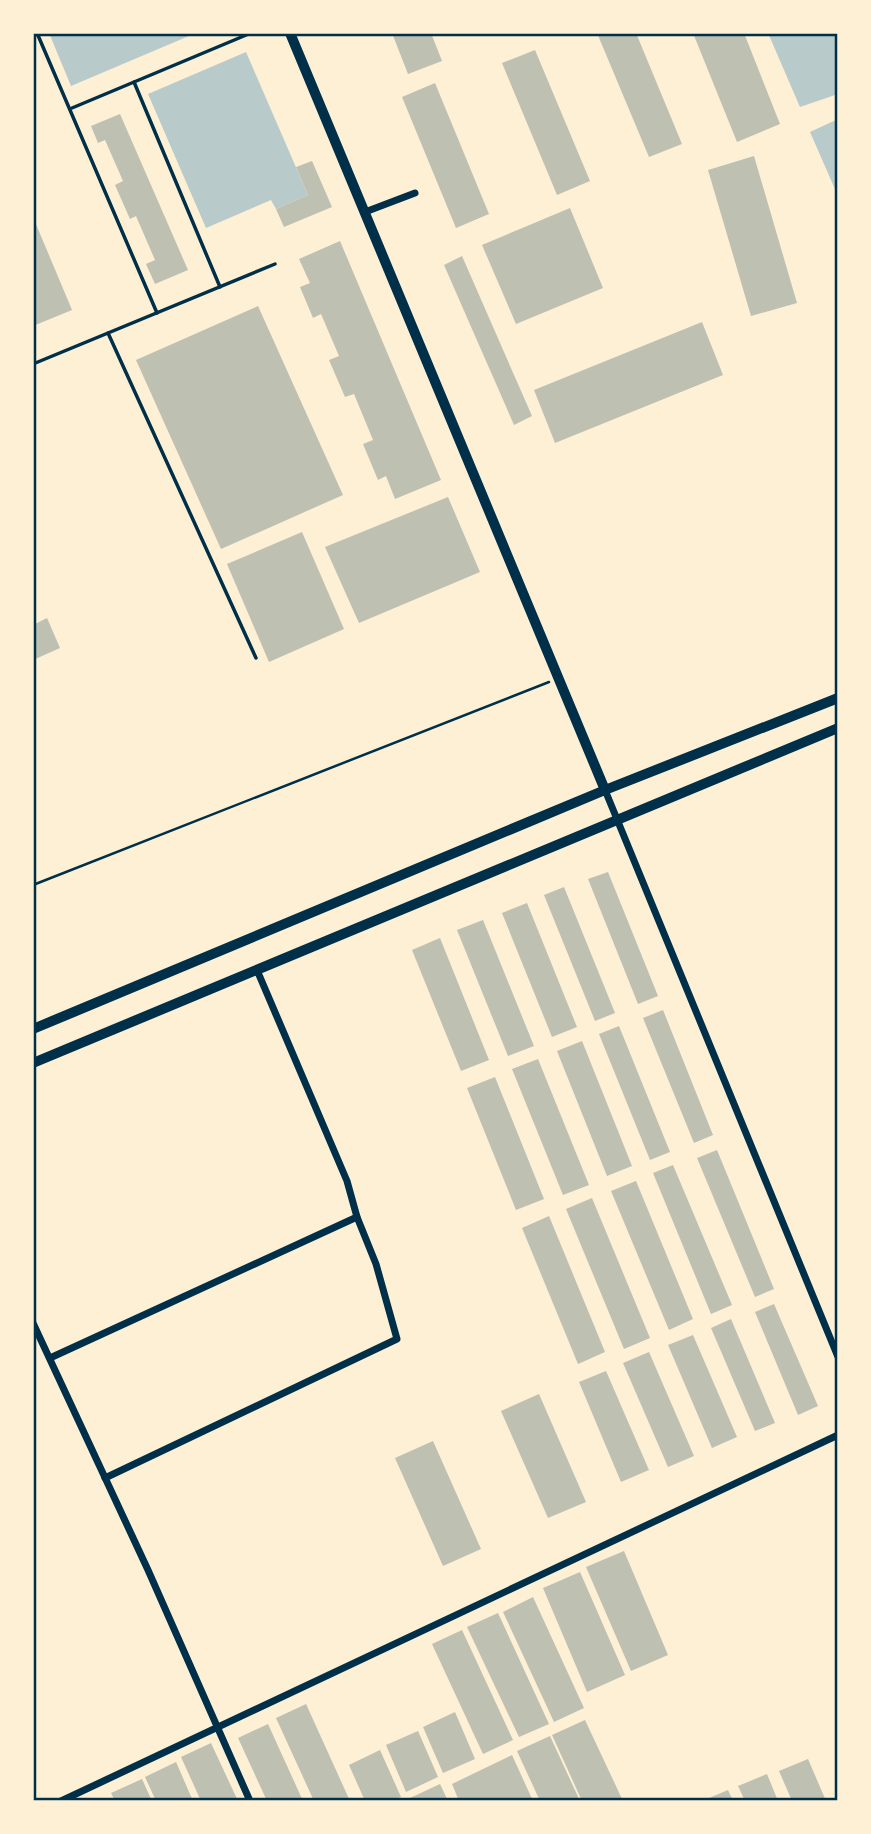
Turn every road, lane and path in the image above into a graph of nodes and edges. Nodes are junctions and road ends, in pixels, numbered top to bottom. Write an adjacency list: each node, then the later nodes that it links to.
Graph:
1 (37, 33): 5 (lane)
2 (251, 33): 4 (lane)
3 (290, 33): 7 (street)
4 (134, 82): 5 (lane); 9 (lane)
5 (71, 108): 10 (lane)
6 (415, 192): 7 (street)
7 (365, 212): 14 (street)
8 (275, 264): 9 (lane)
9 (220, 287): 10 (lane)
10 (158, 313): 11 (lane)
11 (108, 333): 12 (lane); 13 (lane)
12 (33, 364)
13 (256, 658)
14 (558, 678): 17 (street); 19 (path)
15 (838, 698): 17 (main road)
16 (838, 728): 18 (main road)
17 (605, 790): 18 (street); 21 (main road)
18 (617, 820): 20 (main road); 25 (street)
19 (33, 885)
20 (257, 970): 22 (main road); 23 (street)
21 (33, 1029)
22 (33, 1063)
23 (357, 1217): 26 (street); 28 (street)
24 (33, 1323): 26 (street)
25 (838, 1357)
26 (50, 1358): 28 (street)
27 (838, 1435): 29 (street)
28 (105, 1478): 29 (street)
29 (216, 1728): 30 (street); 31 (street)
30 (61, 1801)
31 (250, 1801)

